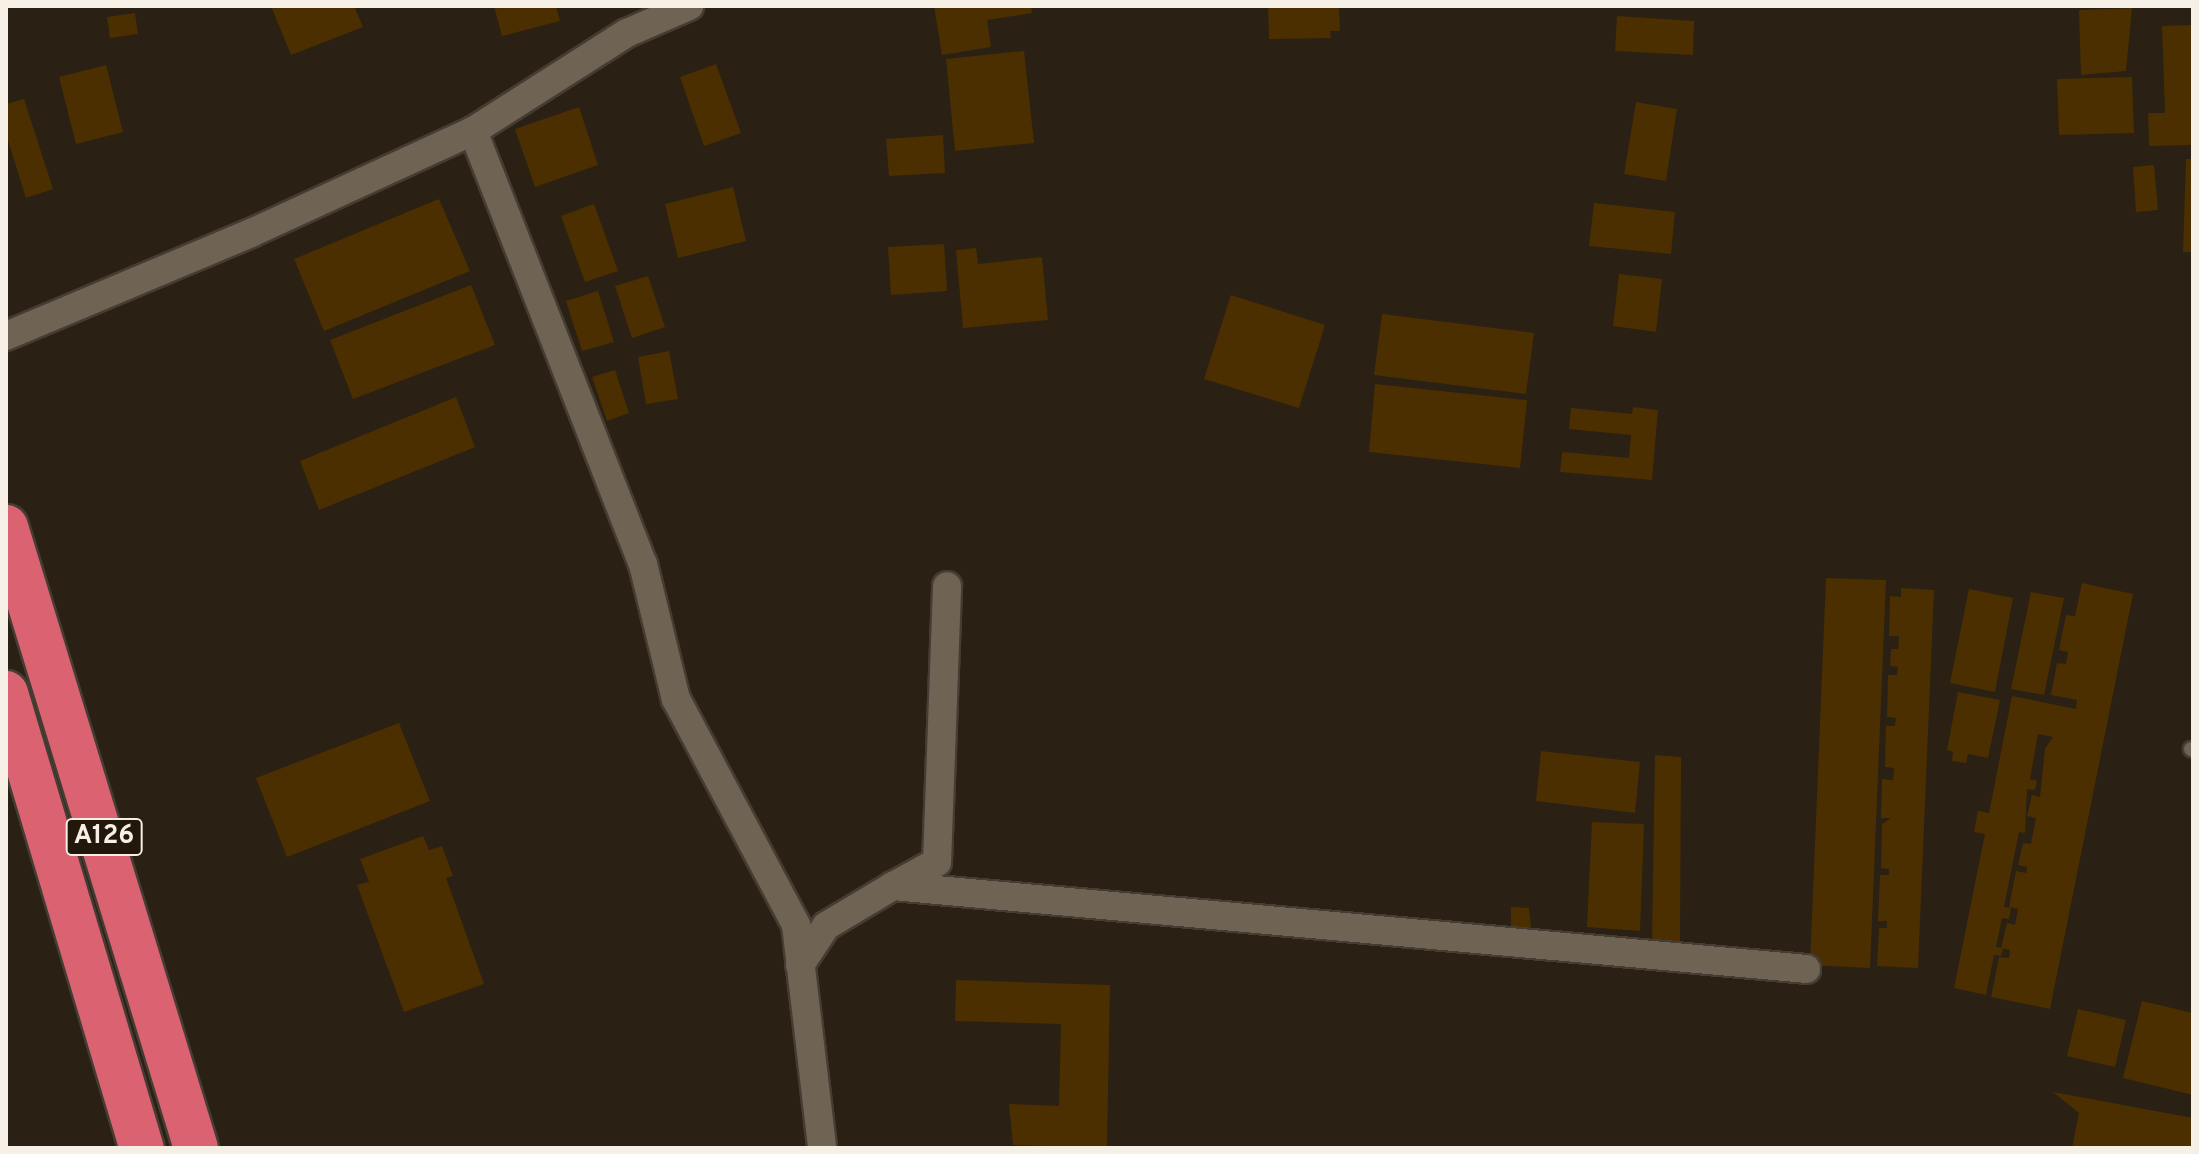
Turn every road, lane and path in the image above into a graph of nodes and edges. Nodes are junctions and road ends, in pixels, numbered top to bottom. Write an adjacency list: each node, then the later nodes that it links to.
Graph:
1 (689, 6): 2 (street)
2 (473, 131): 3 (street); 8 (street)
3 (6, 336)
4 (6, 527): 11 (highway, A126)
5 (947, 586): 7 (street)
6 (6, 693): 10 (highway, A126)
7 (893, 886): 8 (street); 9 (street)
8 (800, 965): 12 (street)
9 (1806, 969)
10 (142, 1148)
11 (196, 1148)
12 (822, 1148)

